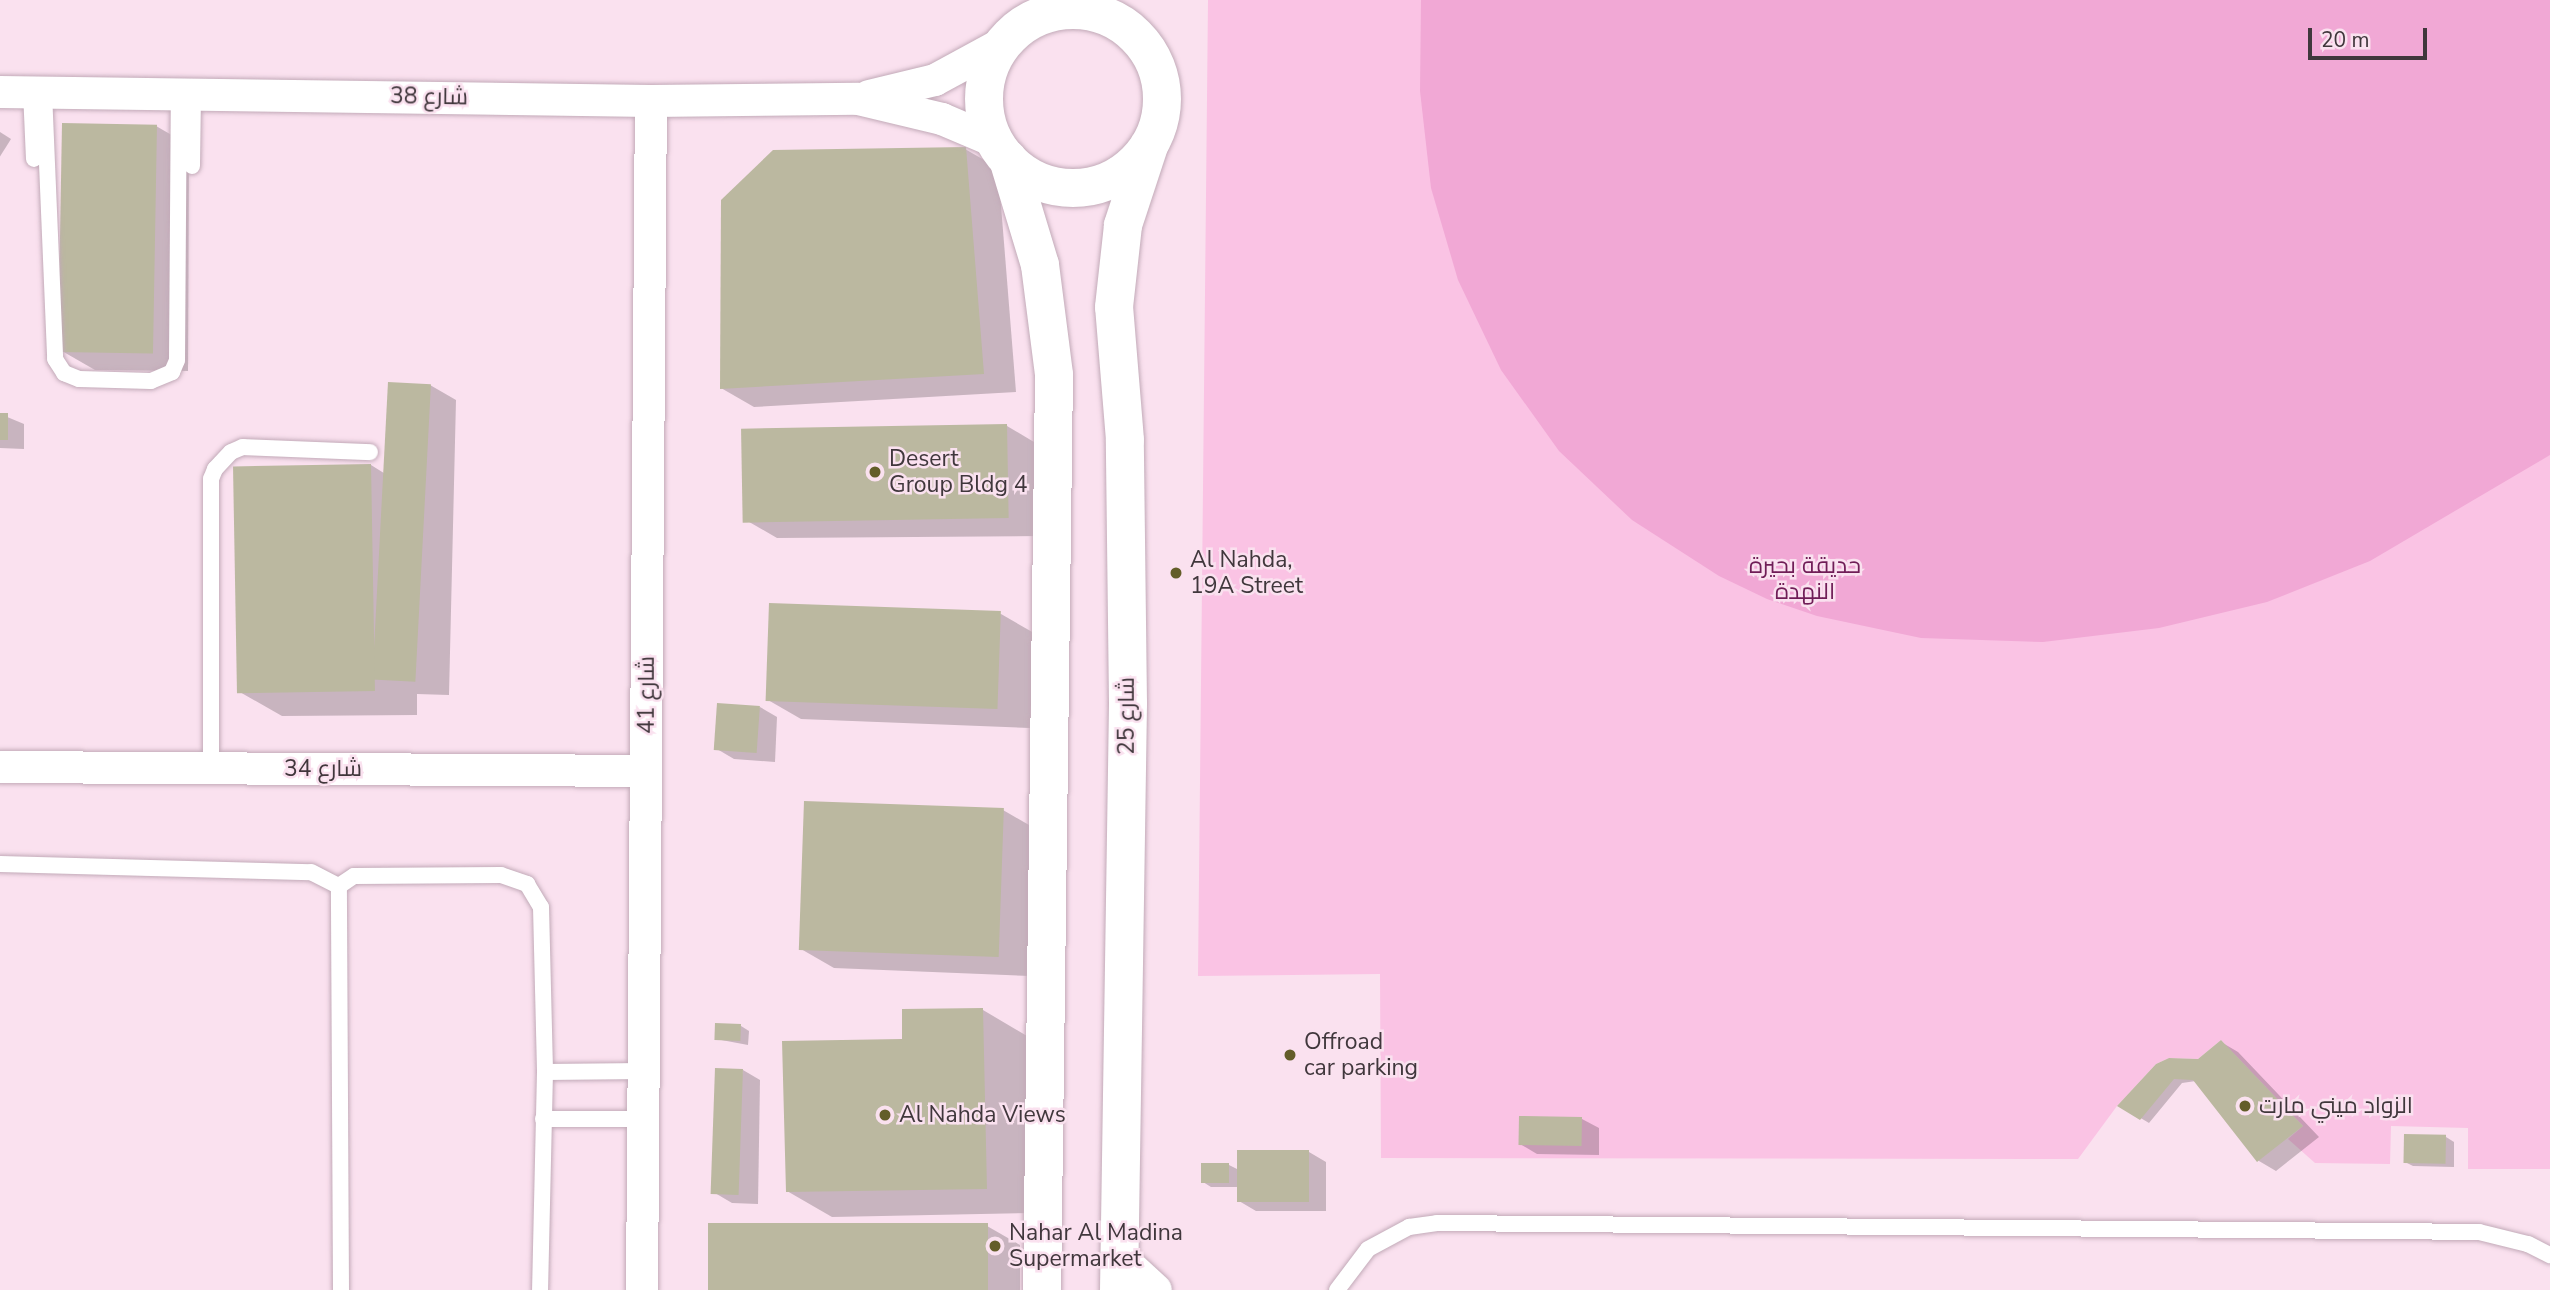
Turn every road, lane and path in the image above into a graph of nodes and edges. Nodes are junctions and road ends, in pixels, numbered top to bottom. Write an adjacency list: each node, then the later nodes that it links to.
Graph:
1 (1136, 0): 3 (street)
2 (1019, 23): 3 (street); 7 (street, شارع 38); 10 (street)
3 (1145, 47): 9 (street)
4 (0, 92): 5 (street, شارع 38)
5 (38, 92): 6 (street, شارع 38); 6 (lane); 11 (lane)
6 (186, 94): 8 (street, شارع 38); 12 (lane)
7 (858, 99): 8 (street, شارع 38); 10 (street, شارع 38)
8 (651, 101): 16 (street, شارع 41)
9 (1149, 146): 10 (street); 24 (street, شارع 25)
10 (1002, 150): 28 (street)
11 (34, 159)
12 (192, 166)
13 (370, 452): 15 (lane)
14 (0, 767): 15 (street, شارع 34)
15 (211, 768): 16 (street, شارع 34)
16 (646, 771): 19 (street, شارع 41)
17 (0, 864): 18 (lane)
18 (339, 886): 20 (lane); 25 (lane)
19 (644, 1071): 20 (lane); 22 (street, شارع 41)
20 (545, 1072): 21 (lane)
21 (544, 1119): 22 (lane); 26 (lane)
22 (643, 1119): 27 (street, شارع 41)
23 (2550, 1255): 30 (lane)
24 (1119, 1273): 29 (street)
25 (341, 1290)
26 (540, 1290)
27 (642, 1290)
28 (1042, 1290)
29 (1156, 1290)
30 (1337, 1290)

